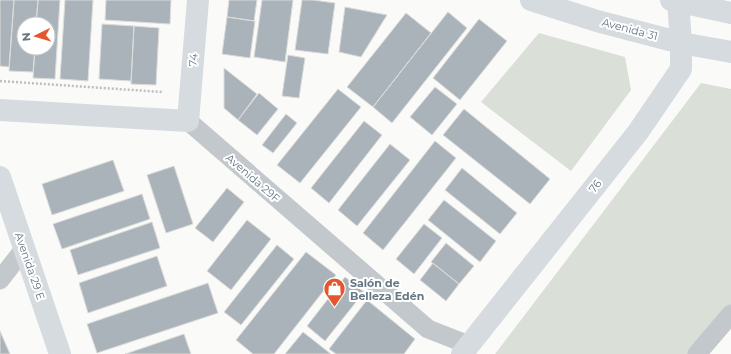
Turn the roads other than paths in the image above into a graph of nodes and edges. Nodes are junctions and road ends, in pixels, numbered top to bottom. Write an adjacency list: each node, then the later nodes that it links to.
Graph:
1 (198, 0): 8 (street, 74)
2 (531, 0): 5 (street, Avenida 31)
3 (675, 1): 4 (street); 5 (street, 76)
4 (731, 13)
5 (681, 43): 6 (street, Avenida 31); 13 (street, 76)
6 (731, 52)
7 (0, 110): 8 (street)
8 (188, 121): 13 (street, Avenida 29F)
9 (0, 178): 10 (street, Avenida 29 E)
10 (24, 249): 11 (street); 14 (street, Avenida 29 E)
11 (0, 280)
12 (731, 314): 15 (street)
13 (465, 349)
14 (60, 354)
15 (697, 354)

